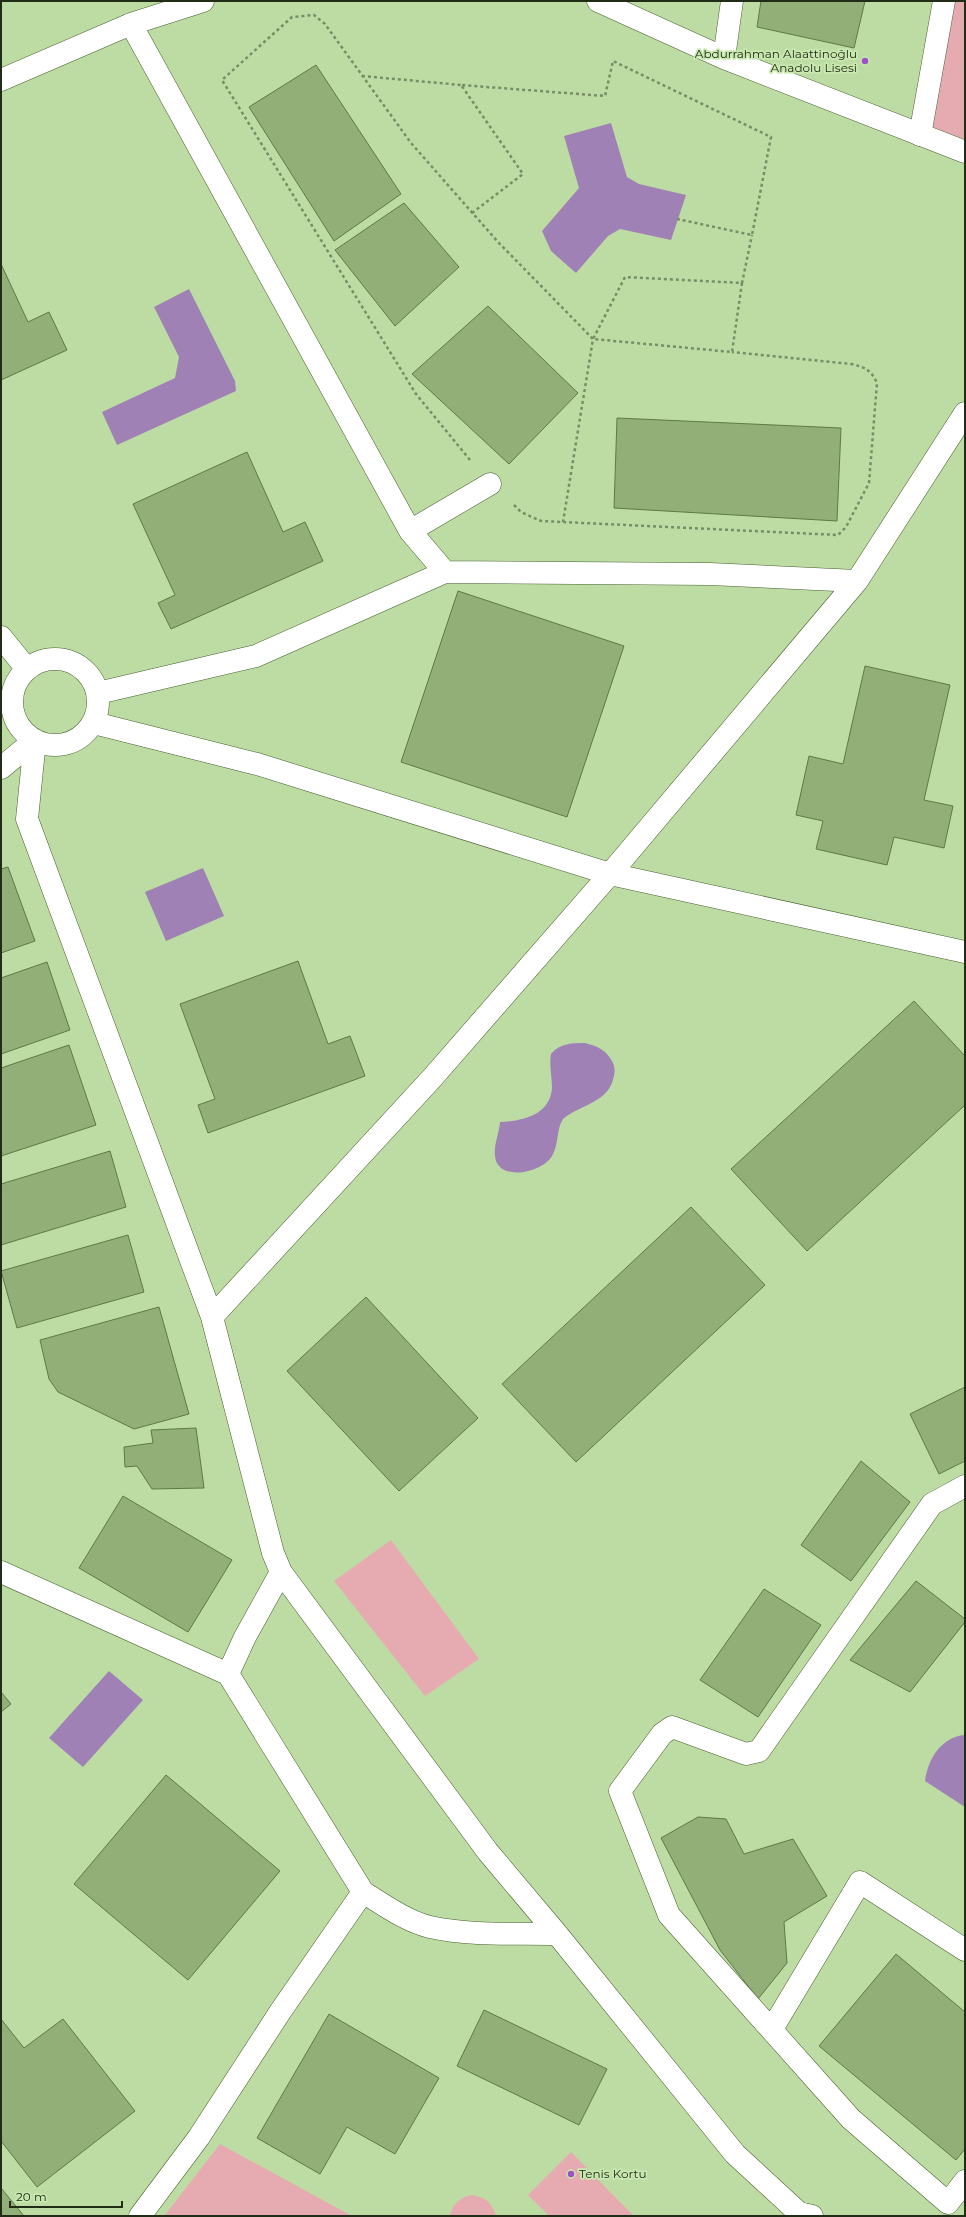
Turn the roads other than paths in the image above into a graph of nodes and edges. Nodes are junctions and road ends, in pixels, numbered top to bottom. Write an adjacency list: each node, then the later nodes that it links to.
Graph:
1 (203, 1): 5 (street)
2 (598, 1): 6 (street)
3 (732, 1): 6 (street)
4 (944, 1): 8 (street)
5 (131, 24): 7 (street); 12 (street)
6 (724, 58): 8 (street)
7 (1, 80)
8 (920, 135): 9 (street)
9 (965, 152)
10 (965, 413): 14 (street)
11 (490, 484): 12 (street)
12 (410, 531): 13 (street)
13 (445, 572): 14 (street); 17 (street)
14 (858, 581): 21 (street)
15 (1, 637): 16 (street)
16 (27, 669): 17 (street); 19 (street)
17 (98, 693): 18 (street)
18 (94, 723): 19 (street); 21 (street)
19 (35, 740): 20 (street); 23 (street)
20 (1, 768)
21 (610, 874): 22 (street); 23 (street)
22 (965, 952)
23 (212, 1317): 26 (street)
24 (965, 1486): 31 (street)
25 (1, 1572): 27 (street)
26 (281, 1572): 27 (street); 29 (street)
27 (228, 1674): 28 (street)
28 (362, 1892): 29 (street); 34 (street)
29 (557, 1934): 33 (street)
30 (965, 1950): 31 (street)
31 (772, 2029): 32 (street)
32 (965, 2181)
33 (802, 2215)
34 (140, 2216)

